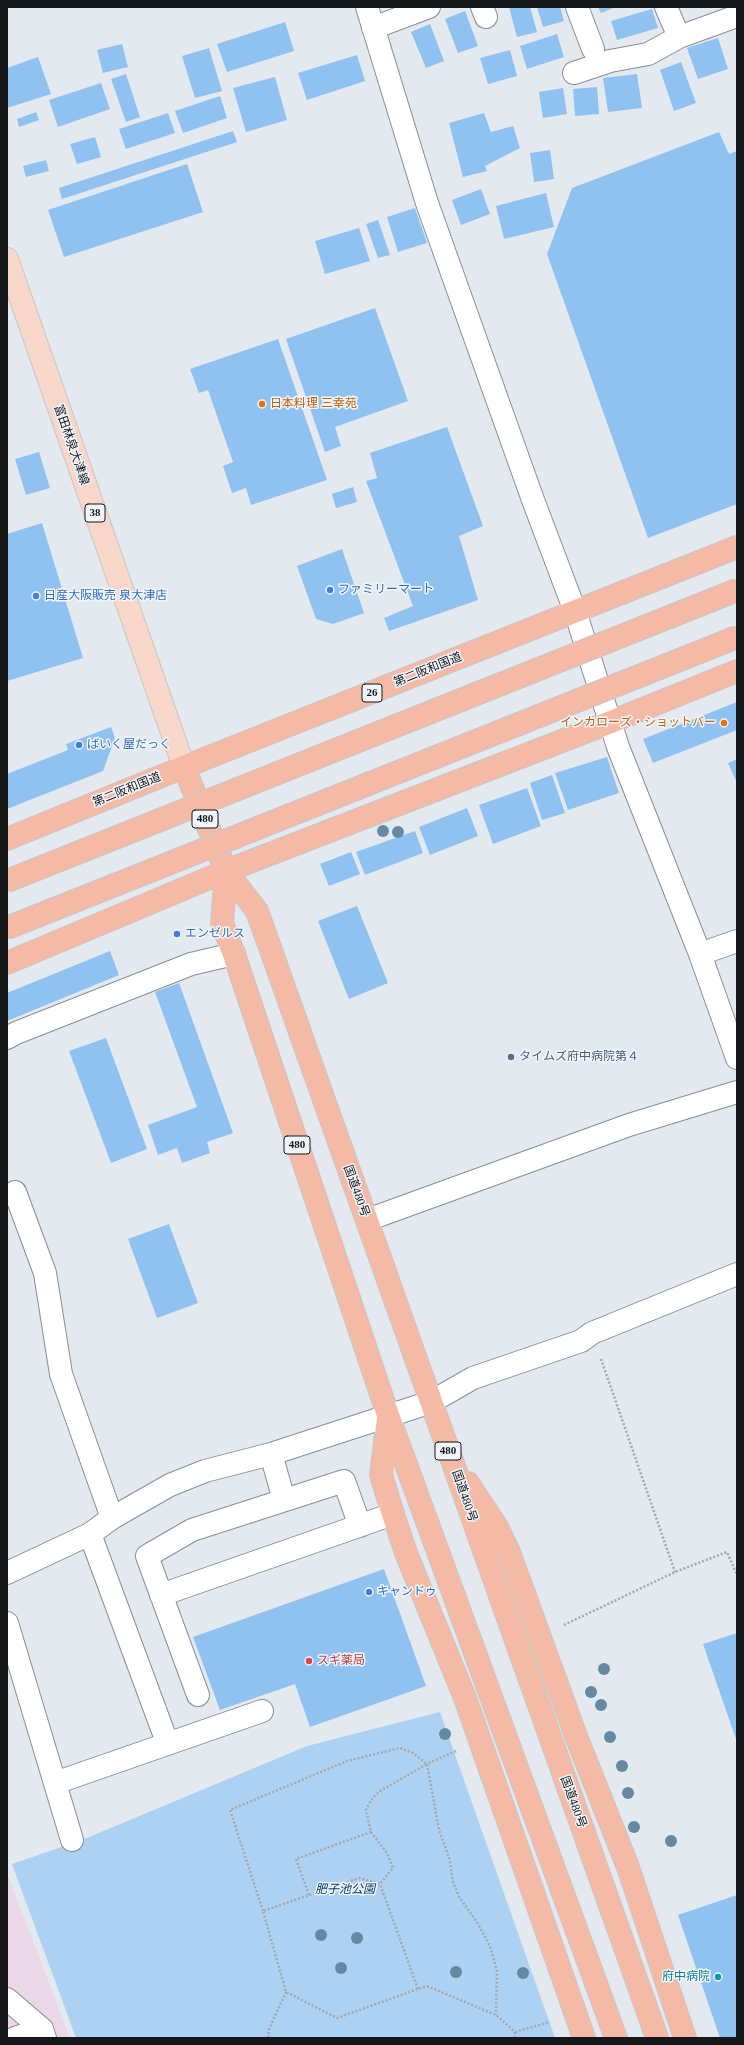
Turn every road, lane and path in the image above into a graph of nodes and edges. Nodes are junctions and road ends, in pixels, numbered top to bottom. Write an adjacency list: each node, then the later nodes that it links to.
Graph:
1 (367, 7): 6 (street)
2 (429, 7): 6 (street)
3 (577, 7): 8 (street)
4 (666, 7): 7 (street)
5 (735, 22): 7 (street)
6 (373, 28): 13 (street)
7 (679, 37): 9 (street)
8 (593, 49)
9 (574, 73)
10 (7, 258): 17 (main road, 富田林泉大津線 / 38)
11 (737, 547): 13 (highway, 第二阪和国道 / 26)
12 (737, 590): 20 (highway, bridge)
13 (575, 611): 16 (street); 17 (highway, 第二阪和国道 / 26)
14 (737, 638): 21 (highway, bridge)
15 (737, 671): 16 (highway)
16 (611, 722): 19 (highway); 24 (street)
17 (184, 766): 18 (highway, 第二阪和国道 / 26); 19 (highway, 国道480号 / 480)
18 (7, 839)
19 (226, 871): 23 (highway, 国道480号 / 480); 25 (highway); 30 (highway, 国道480号 / 480)
20 (7, 881)
21 (7, 928)
22 (737, 941): 24 (street)
23 (234, 954): 26 (street); 34 (highway, 国道480号 / 480)
24 (700, 954): 27 (street)
25 (7, 963)
26 (7, 1038)
27 (737, 1058)
28 (737, 1092): 30 (street)
29 (15, 1192): 39 (street)
30 (366, 1220): 33 (highway, 国道480号 / 480)
31 (737, 1274): 32 (street)
32 (592, 1333): 33 (street); 42 (path)
33 (431, 1402): 34 (street); 36 (highway, 国道480号 / 480)
34 (388, 1416): 35 (street); 38 (highway, 480); 70 (highway, 国道480号 / 480)
35 (271, 1454): 37 (street); 39 (street)
36 (450, 1455): 71 (highway, 国道480号 / 480); 72 (highway, 480)
37 (284, 1500): 40 (street); 45 (street)
38 (393, 1514): 40 (street); 69 (highway, 480)
39 (112, 1518): 41 (street)
40 (360, 1526): 45 (street)
41 (90, 1534): 43 (street); 50 (street)
42 (675, 1572): 44 (path); 47 (path)
43 (7, 1573)
44 (737, 1575)
45 (162, 1595): 48 (street)
46 (7, 1623): 53 (street)
47 (560, 1627)
48 (198, 1695)
49 (262, 1711): 50 (street)
50 (167, 1742): 53 (street)
51 (457, 1750): 52 (path)
52 (427, 1764): 54 (path); 58 (path); 62 (path)
53 (55, 1783): 55 (street)
54 (371, 1832): 56 (path); 57 (path)
55 (72, 1840)
56 (380, 1884): 57 (path); 59 (path)
57 (309, 1895): 58 (path)
58 (263, 1911): 60 (path)
59 (418, 1989): 60 (path); 62 (path)
60 (286, 1992): 67 (path)
61 (7, 1999): 65 (street)
62 (496, 2016): 64 (path)
63 (556, 2020): 64 (path)
64 (515, 2032): 68 (path)
65 (44, 2033): 66 (street)
66 (15, 2038)
67 (268, 2038)
68 (515, 2038)
69 (584, 2038)
70 (616, 2038)
71 (658, 2038)
72 (685, 2038)

